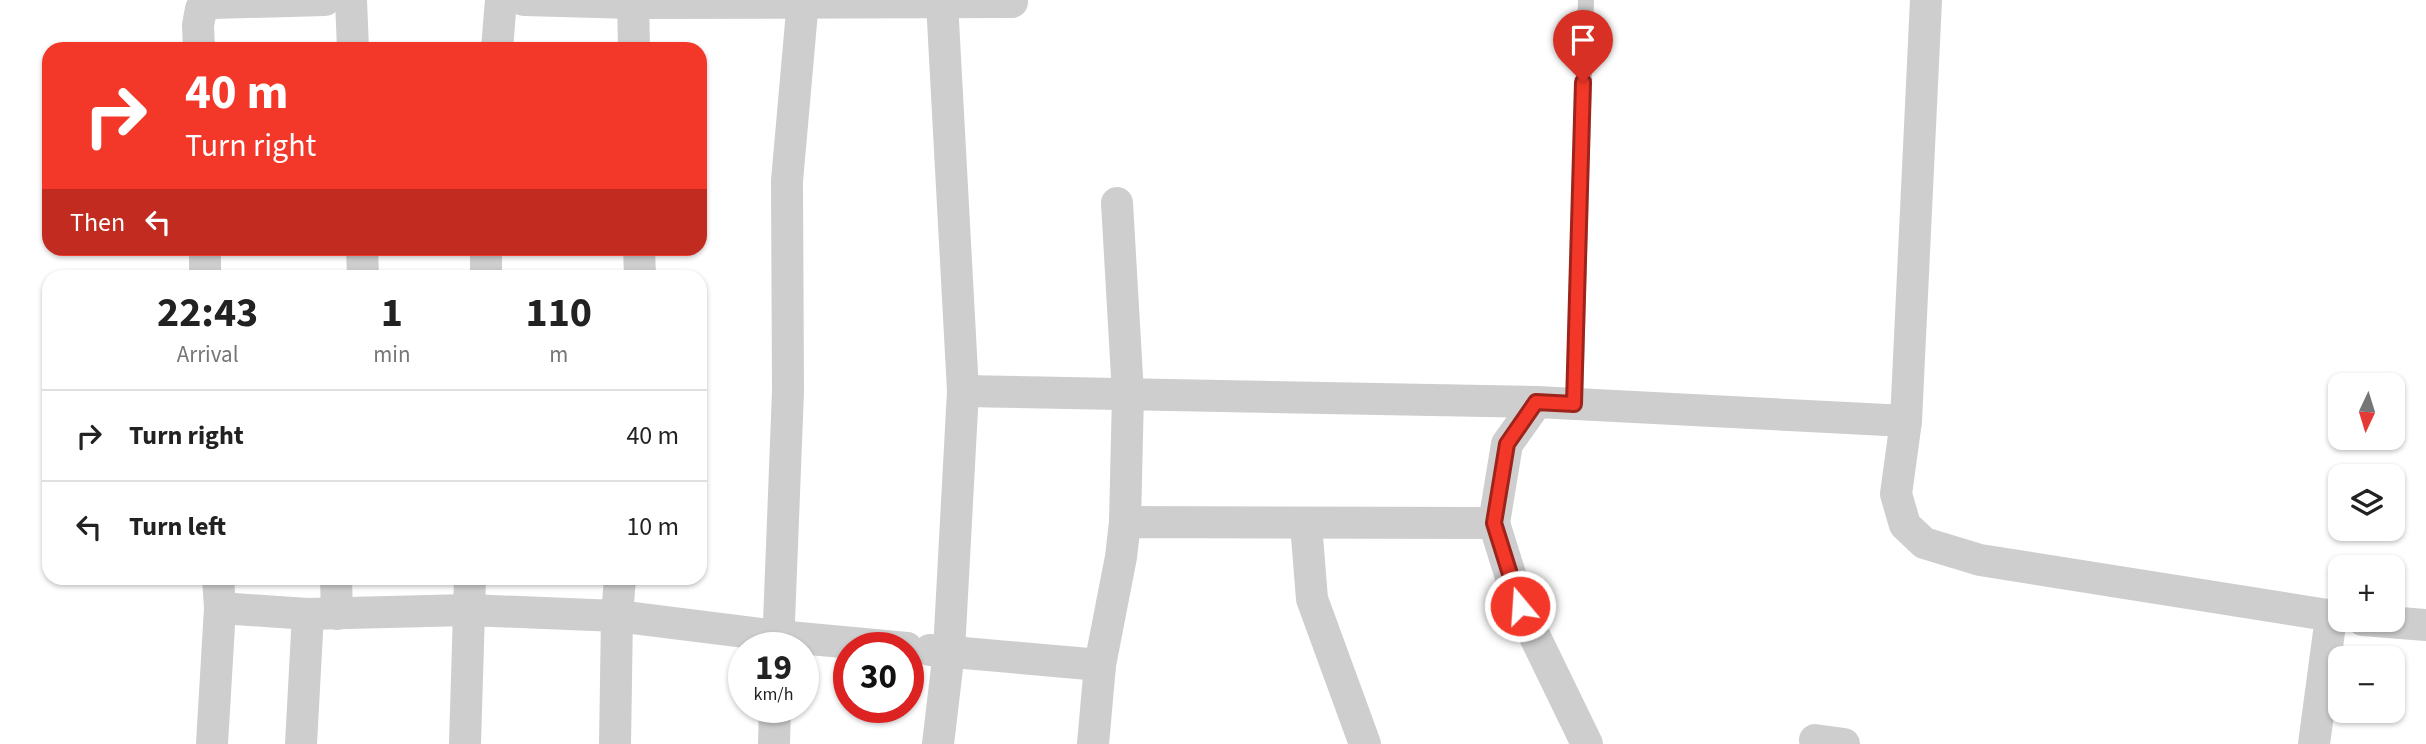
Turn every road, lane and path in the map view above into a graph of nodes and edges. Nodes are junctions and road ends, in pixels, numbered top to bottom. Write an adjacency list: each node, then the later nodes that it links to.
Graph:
1 (325, 0): 11 (street)
2 (351, 0): 12 (street)
3 (501, 0): 13 (street)
4 (524, 0): 7 (street)
5 (1586, 0): 19 (lane)
6 (1926, 0): 20 (street)
7 (633, 2): 8 (street); 14 (street)
8 (803, 2): 9 (street); 34 (street)
9 (942, 2): 10 (street); 16 (street)
10 (1012, 2)
11 (199, 42)
12 (353, 42)
13 (498, 42)
14 (634, 42)
15 (1117, 203): 17 (street)
16 (962, 391): 17 (street); 38 (street)
17 (1128, 394): 18 (street); 21 (street)
18 (1536, 402): 19 (street); 22 (street)
19 (1574, 404): 20 (street)
20 (1906, 421): 31 (street)
21 (1125, 522): 23 (street); 39 (street)
22 (1494, 523): 23 (street); 49 (street)
23 (1306, 524): 48 (street)
24 (333, 585): 29 (street)
25 (470, 585): 28 (street)
26 (619, 585): 30 (street)
27 (219, 593): 29 (street); 41 (street)
28 (468, 610): 29 (street); 30 (street); 43 (street)
29 (323, 614): 42 (street)
30 (617, 616): 36 (street); 44 (street)
31 (2328, 616)
32 (2405, 623): 33 (street)
33 (2426, 625)
34 (778, 632)
35 (2333, 632): 50 (street)
36 (728, 634)
37 (924, 649): 38 (street)
38 (949, 651): 39 (street); 46 (street)
39 (1100, 665): 47 (street)
40 (775, 723): 45 (street)
41 (212, 744)
42 (301, 744)
43 (465, 744)
44 (615, 744)
45 (774, 744)
46 (938, 744)
47 (1093, 744)
48 (1365, 744)
49 (1587, 744)
50 (2314, 744)

